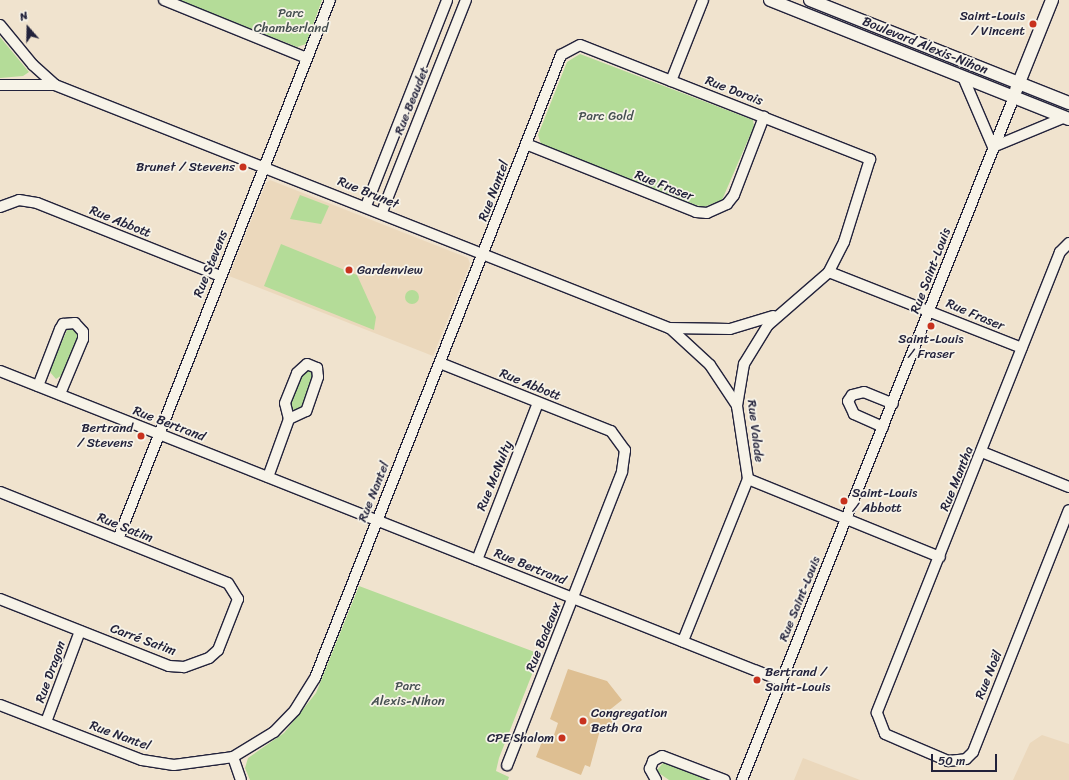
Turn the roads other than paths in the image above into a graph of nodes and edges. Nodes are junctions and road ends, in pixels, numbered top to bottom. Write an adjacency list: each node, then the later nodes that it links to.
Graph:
1 (164, 0): 12 (street)
2 (330, 0): 12 (street, Rue Stevens)
3 (447, 0): 27 (street, Rue Beaudet)
4 (466, 0): 28 (street, Rue Beaudet)
5 (703, 0): 14 (street)
6 (770, 0): 9 (street, Boulevard Alexis-Nihon)
7 (812, 0): 9 (street); 15 (street, Boulevard Alexis-Nihon)
8 (1052, 0): 15 (street, Rue Saint-Louis)
9 (807, 14): 13 (street, Boulevard Alexis-Nihon)
10 (0, 25): 17 (street, Rue Brunet)
11 (588, 46): 14 (street, Rue Dorais); 22 (street, Rue Nantel)
12 (307, 58): 25 (street, Rue Stevens)
13 (963, 77): 18 (street, Boulevard Alexis-Nihon); 23 (street)
14 (671, 81): 20 (street, Rue Dorais)
15 (1019, 83): 18 (street, Rue Saint-Louis); 19 (street, Boulevard Alexis-Nihon)
16 (0, 85): 17 (street, Rue Brunet)
17 (56, 85): 25 (street, Rue Brunet)
18 (1014, 97): 21 (street, Boulevard Alexis-Nihon); 23 (street, Rue Saint-Louis)
19 (1069, 103)
20 (764, 117): 22 (street, Rue Fraser); 24 (street, Rue Dorais)
21 (1067, 118): 23 (street)
22 (526, 144): 30 (street, Rue Nantel)
23 (994, 147): 33 (street, Rue Saint-Louis)
24 (870, 159): 31 (street, Rue Valade)
25 (264, 167): 27 (street, Rue Brunet); 32 (street, Rue Stevens)
26 (4, 204): 32 (street, Rue Abbott)
27 (366, 206): 28 (street, Rue Brunet)
28 (382, 212): 30 (street, Rue Brunet)
29 (1069, 243): 36 (street, Rue Mantha)
30 (484, 255): 35 (street, Rue Brunet); 37 (street, Rue Nantel)
31 (829, 272): 33 (street, Rue Fraser); 34 (street, Rue Valade)
32 (220, 276): 47 (street, Rue Stevens)
33 (931, 310): 36 (street, Rue Fraser); 42 (street, Rue Saint-Louis)
34 (779, 312): 35 (street, Rue Brunet); 43 (street, Rue Valade)
35 (670, 328): 43 (street, Rue Brunet)
36 (1022, 348): 48 (street, Rue Mantha)
37 (440, 363): 41 (street, Rue Abbott); 54 (street, Rue Nantel)
38 (0, 371): 39 (street, Rue Bertrand)
39 (38, 386): 40 (street, Rue Bertrand); 40 (street)
40 (60, 394): 47 (street, Rue Bertrand)
41 (538, 403): 46 (street, Rue Abbott); 58 (street, Rue McNulty)
42 (893, 404): 45 (street, Rue Saint-Louis); 45 (street)
43 (737, 406): 50 (street, Rue Valade)
44 (289, 419): 44 (street); 49 (street)
45 (884, 428): 55 (street, Rue Saint-Louis)
46 (611, 431): 60 (street, Rue Badeaux)
47 (159, 434): 49 (street, Rue Bertrand); 56 (street, Rue Stevens)
48 (982, 452): 51 (street); 57 (street, Rue Mantha)
49 (268, 477): 54 (street, Rue Bertrand)
50 (748, 478): 55 (street); 63 (street, Rue Valade)
51 (1069, 487)
52 (0, 492): 56 (street, Rue Satim)
53 (1069, 510): 67 (street, Rue Noël)
54 (377, 520): 58 (street, Rue Bertrand); 68 (street, Rue Nantel)
55 (846, 520): 57 (street); 64 (street, Rue Saint-Louis)
56 (118, 539): 59 (street, Rue Satim)
57 (940, 558): 67 (street, Rue Mantha)
58 (477, 560): 60 (street, Rue Bertrand)
59 (237, 592): 62 (street, Carré Satim)
60 (573, 598): 63 (street, Rue Bertrand); 69 (street, Rue Badeaux)
61 (0, 599): 62 (street, Carré Satim)
62 (80, 631): 66 (street, Rue Dragon)
63 (683, 641): 64 (street, Rue Bertrand)
64 (782, 681): 73 (street, Rue Saint-Louis)
65 (0, 705): 66 (street, Rue Nantel)
66 (46, 722): 68 (street, Rue Nantel)
67 (880, 728)
68 (232, 757): 70 (street)
69 (507, 765)
70 (241, 780)
71 (656, 780): 72 (street)
72 (725, 780)
73 (742, 780)

